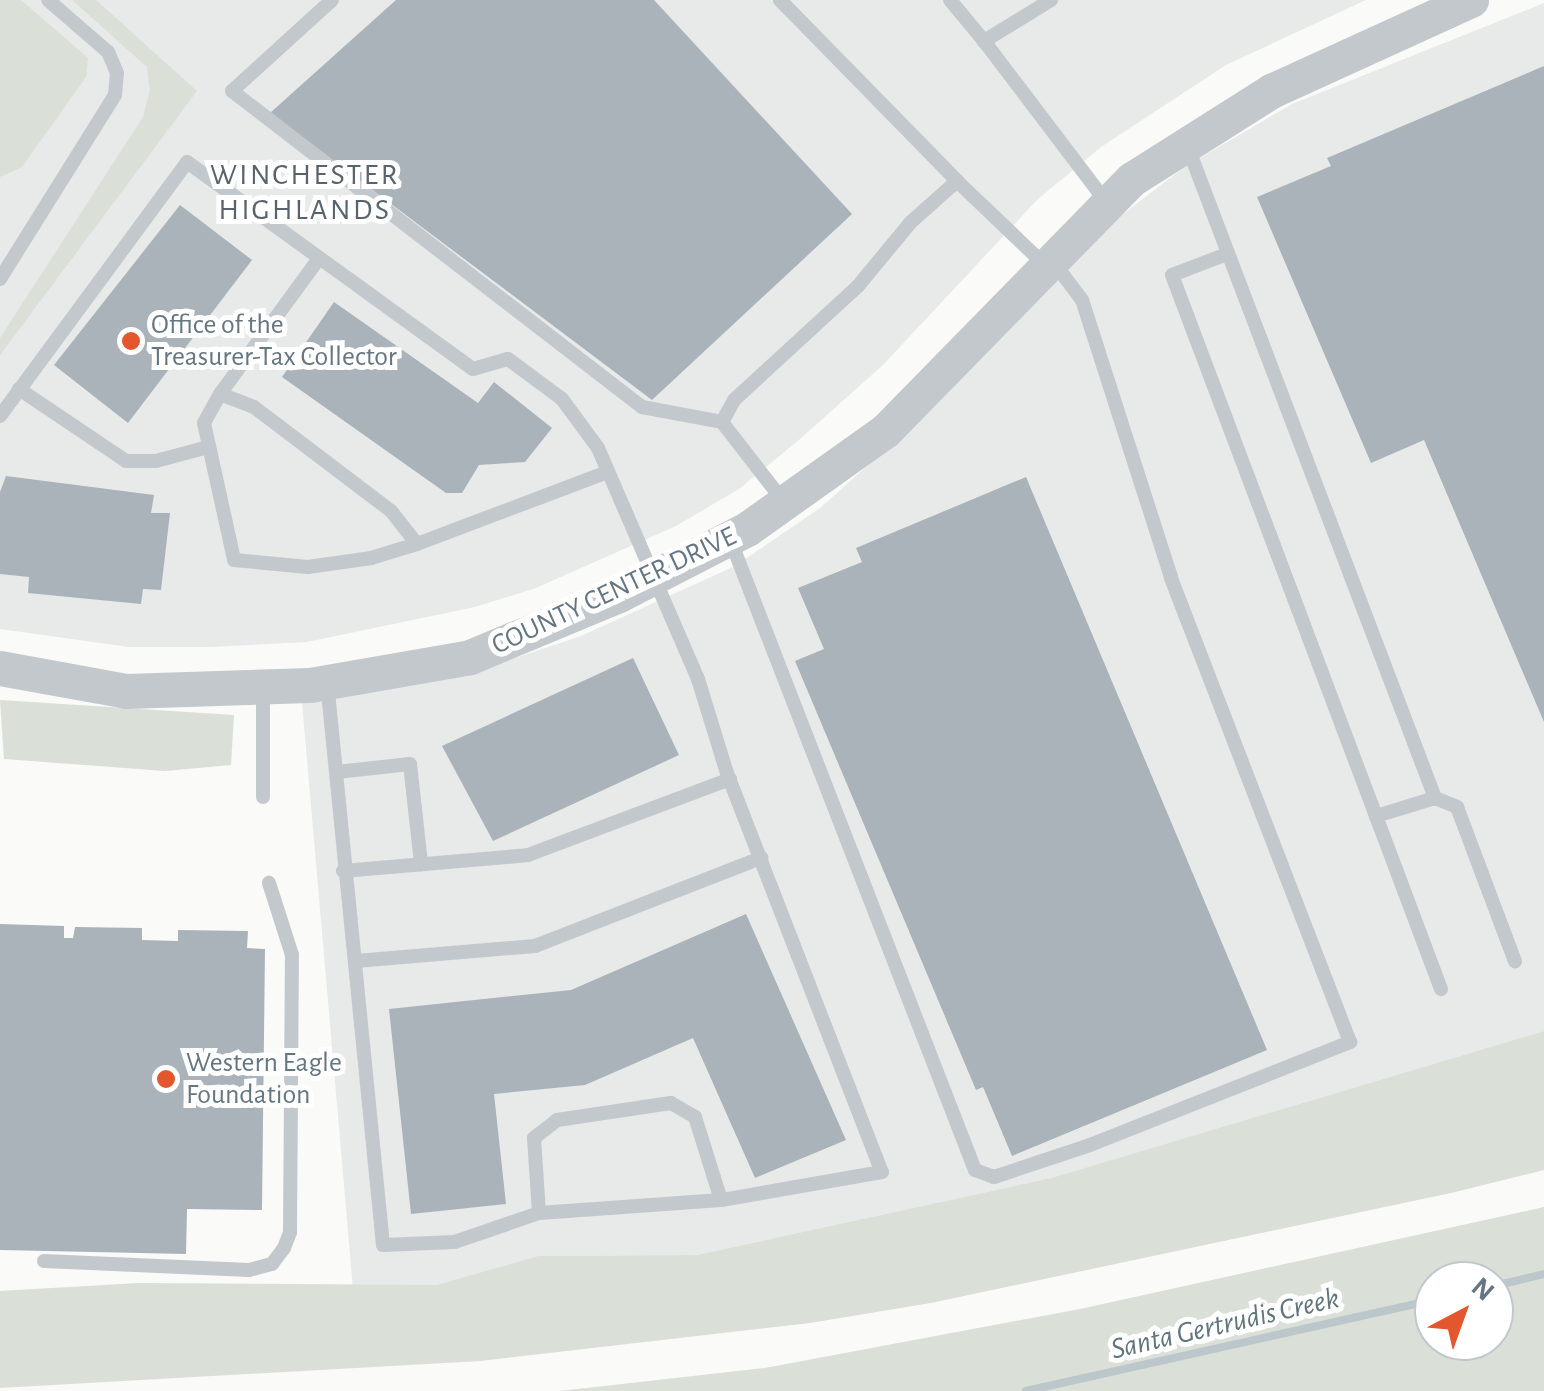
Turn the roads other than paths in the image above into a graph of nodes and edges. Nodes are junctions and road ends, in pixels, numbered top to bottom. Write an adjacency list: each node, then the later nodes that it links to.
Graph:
1 (48, 0): 14 (lane)
2 (332, 0): 18 (lane)
3 (780, 0): 9 (lane)
4 (950, 0): 7 (lane)
5 (1051, 0): 7 (lane)
6 (1471, 0): 8 (street, COUNTY CENTER DRIVE)
7 (984, 41): 10 (lane)
8 (1187, 145): 10 (street, COUNTY CENTER DRIVE); 11 (lane)
9 (957, 181): 13 (lane); 18 (lane)
10 (1108, 204): 13 (street, COUNTY CENTER DRIVE)
11 (1227, 254): 31 (lane); 32 (lane)
12 (319, 258): 15 (lane); 16 (lane); 20 (lane)
13 (1049, 263): 21 (street, COUNTY CENTER DRIVE); 22 (lane)
14 (0, 279)
15 (19, 389): 17 (lane); 19 (lane)
16 (220, 394): 19 (lane); 23 (lane)
17 (0, 416)
18 (722, 422): 21 (lane)
19 (208, 447): 23 (lane)
20 (608, 472): 23 (lane); 24 (lane)
21 (784, 502): 22 (street, COUNTY CENTER DRIVE)
22 (730, 538): 24 (street, COUNTY CENTER DRIVE)
23 (418, 544)
24 (653, 578): 26 (street, COUNTY CENTER DRIVE); 29 (lane)
25 (0, 668): 27 (street, COUNTY CENTER DRIVE)
26 (327, 682): 27 (street, COUNTY CENTER DRIVE); 28 (lane)
27 (263, 686): 30 (lane)
28 (337, 772): 34 (lane); 35 (lane)
29 (730, 779): 33 (lane); 34 (lane)
30 (263, 796)
31 (1434, 798): 32 (lane); 37 (lane)
32 (1376, 816): 39 (lane)
33 (761, 858): 38 (lane); 40 (lane)
34 (420, 864): 35 (lane)
35 (343, 871): 38 (lane)
36 (269, 883): 42 (lane)
37 (1515, 961)
38 (356, 962): 41 (lane)
39 (1441, 989)
40 (721, 1200): 41 (lane); 41 (lane)
41 (539, 1212)
42 (44, 1262)

